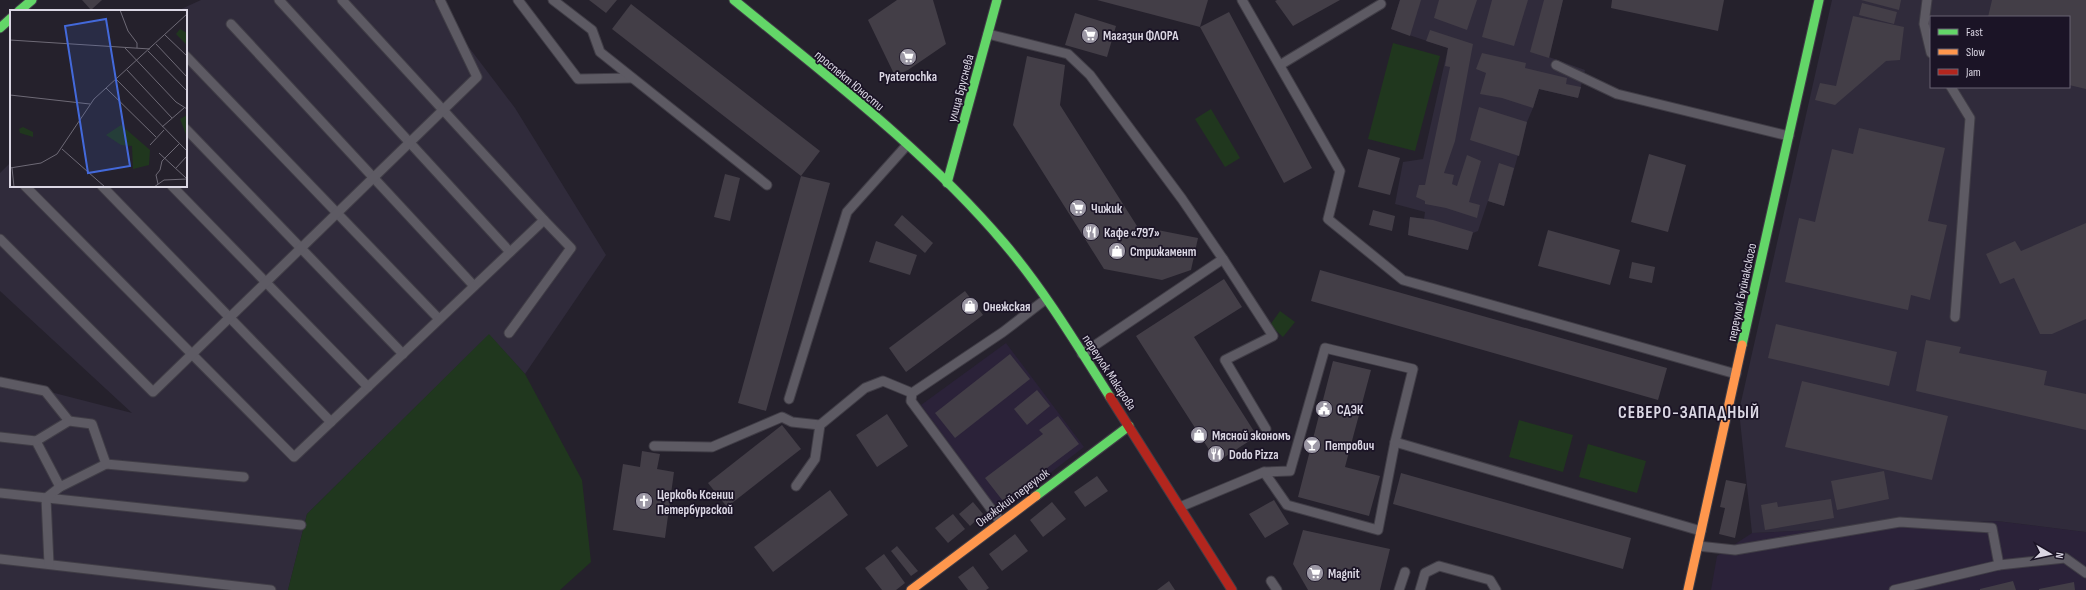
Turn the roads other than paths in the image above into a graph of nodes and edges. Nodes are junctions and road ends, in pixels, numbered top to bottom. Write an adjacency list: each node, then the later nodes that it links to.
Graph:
1 (32, 0): 13 (street)
2 (279, 0): 27 (lane)
3 (342, 0): 24 (lane)
4 (440, 0): 24 (lane)
5 (518, 0): 22 (lane)
6 (553, 0): 22 (lane)
7 (734, 0): 28 (street, проспект Юности)
8 (997, 0): 17 (street, улица Бруснева)
9 (1242, 0): 20 (lane)
10 (1819, 0): 26 (street, переулок Буйнакского)
11 (1927, 0): 18 (lane)
12 (1381, 4): 20 (lane)
13 (20, 10)
14 (10, 19): 16 (street)
15 (231, 24): 29 (lane)
16 (0, 28)
17 (988, 34): 30 (street, улица Бруснева); 40 (lane)
18 (1930, 49)
19 (187, 57): 35 (lane)
20 (1280, 65): 51 (lane)
21 (1556, 65): 26 (lane)
22 (632, 78): 31 (lane)
23 (1952, 88): 44 (lane)
24 (442, 111): 27 (lane); 36 (lane)
25 (187, 130): 38 (lane)
26 (1789, 136): 51 (street, переулок Буйнакского)
27 (410, 143): 29 (lane); 39 (lane)
28 (907, 145): 30 (street, проспект Юности); 55 (lane)
29 (374, 177): 35 (lane); 42 (lane)
30 (947, 182): 43 (street, переулок Макарова)
31 (767, 185)
32 (26, 187): 48 (lane)
33 (103, 187): 45 (lane)
34 (173, 187): 41 (lane)
35 (337, 213): 38 (lane); 46 (lane)
36 (544, 220): 39 (lane); 47 (lane)
37 (0, 239): 48 (lane)
38 (301, 248): 41 (lane); 49 (lane)
39 (510, 252): 42 (lane)
40 (1223, 259): 50 (lane); 60 (lane)
41 (266, 282): 45 (lane); 53 (lane)
42 (474, 286): 46 (lane)
43 (1046, 299): 50 (street, переулок Макарова); 54 (lane)
44 (1955, 317)
45 (230, 318): 48 (lane); 57 (lane)
46 (439, 319): 49 (lane)
47 (509, 333)
48 (192, 354): 57 (lane)
49 (403, 354): 53 (lane)
50 (1082, 354): 59 (street, переулок Макарова)
51 (1736, 374): 75 (street, переулок Буйнакского)
52 (0, 382): 56 (lane)
53 (368, 387): 57 (lane)
54 (912, 393): 58 (lane); 73 (lane)
55 (789, 399)
56 (69, 421): 62 (lane); 65 (lane)
57 (331, 422)
58 (820, 425): 64 (lane); 68 (lane)
59 (1129, 426): 72 (street, переулок Макарова); 73 (street, Онежский переулок)
60 (1266, 429)
61 (0, 437): 62 (lane)
62 (36, 441): 69 (lane)
63 (1395, 442): 66 (lane); 66 (lane); 75 (lane)
64 (654, 446)
65 (106, 464): 67 (lane); 69 (lane)
66 (1264, 472): 72 (lane)
67 (244, 477)
68 (796, 486)
69 (60, 487): 71 (lane)
70 (0, 493): 71 (lane)
71 (46, 498): 74 (lane); 78 (lane)
72 (1180, 507): 85 (street, переулок Макарова)
73 (1000, 522): 84 (street, Онежский переулок)
74 (301, 525)
75 (1701, 530): 76 (street, переулок Буйнакского)
76 (1698, 546): 79 (lane); 90 (street, переулок Буйнакского)
77 (0, 559): 78 (lane)
78 (49, 564): 83 (lane)
79 (1999, 565): 81 (lane); 91 (lane)
80 (1405, 572): 87 (lane)
81 (2086, 573)
82 (1271, 581): 86 (lane)
83 (271, 590)
84 (911, 590)
85 (1232, 590)
86 (1277, 590)
87 (1399, 590)
88 (1420, 590): 89 (lane)
89 (1496, 590)
90 (1688, 590)
91 (1894, 590)

